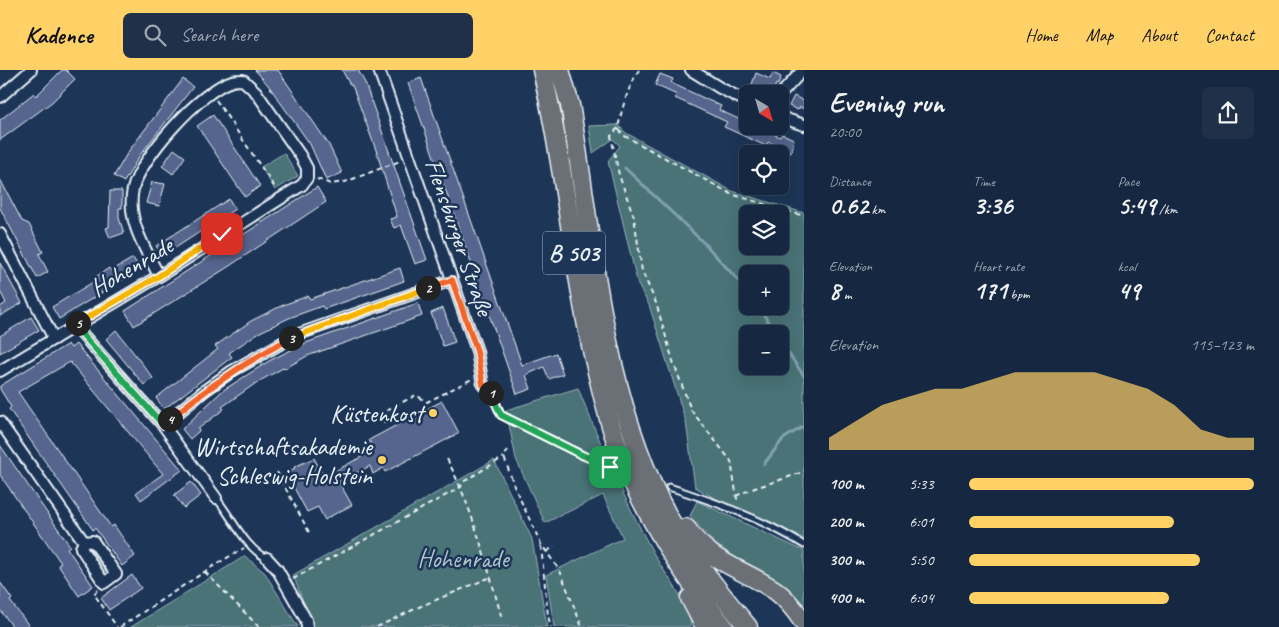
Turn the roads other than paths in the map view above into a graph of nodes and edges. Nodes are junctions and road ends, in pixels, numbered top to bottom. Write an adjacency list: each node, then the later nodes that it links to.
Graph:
1 (31, 70): 9 (street)
2 (379, 70): 16 (street, Flensburger Straße)
3 (542, 70): 30 (highway, B 503)
4 (560, 70): 11 (highway, B 503)
5 (569, 70): 11 (highway)
6 (691, 70): 10 (street)
7 (803, 70): 8 (street)
8 (789, 85)
9 (0, 97)
10 (739, 98)
11 (570, 105): 24 (highway, B 503)
12 (789, 120): 13 (street)
13 (804, 125)
14 (0, 234): 18 (street)
15 (159, 276): 15 (street, Hohenrade); 17 (street, Hohenrade)
16 (452, 280): 20 (street, Flensburger Straße); 22 (street)
17 (74, 325): 18 (street, Hohenrade); 22 (street)
18 (54, 339): 19 (street, Hohenrade)
19 (0, 371)
20 (483, 385): 23 (lane, Flensburger Straße)
21 (0, 422): 27 (street)
22 (163, 425): 26 (street)
23 (610, 467)
24 (649, 474): 31 (highway, B 503); 35 (highway, B 503)
25 (669, 487): 28 (lane)
26 (216, 498): 29 (lane)
27 (84, 542): 27 (street)
28 (804, 545)
29 (267, 558): 32 (street)
30 (674, 559): 33 (highway); 34 (highway, B 503)
31 (804, 623)
32 (307, 627)
33 (705, 627)
34 (724, 627)
35 (748, 627)

